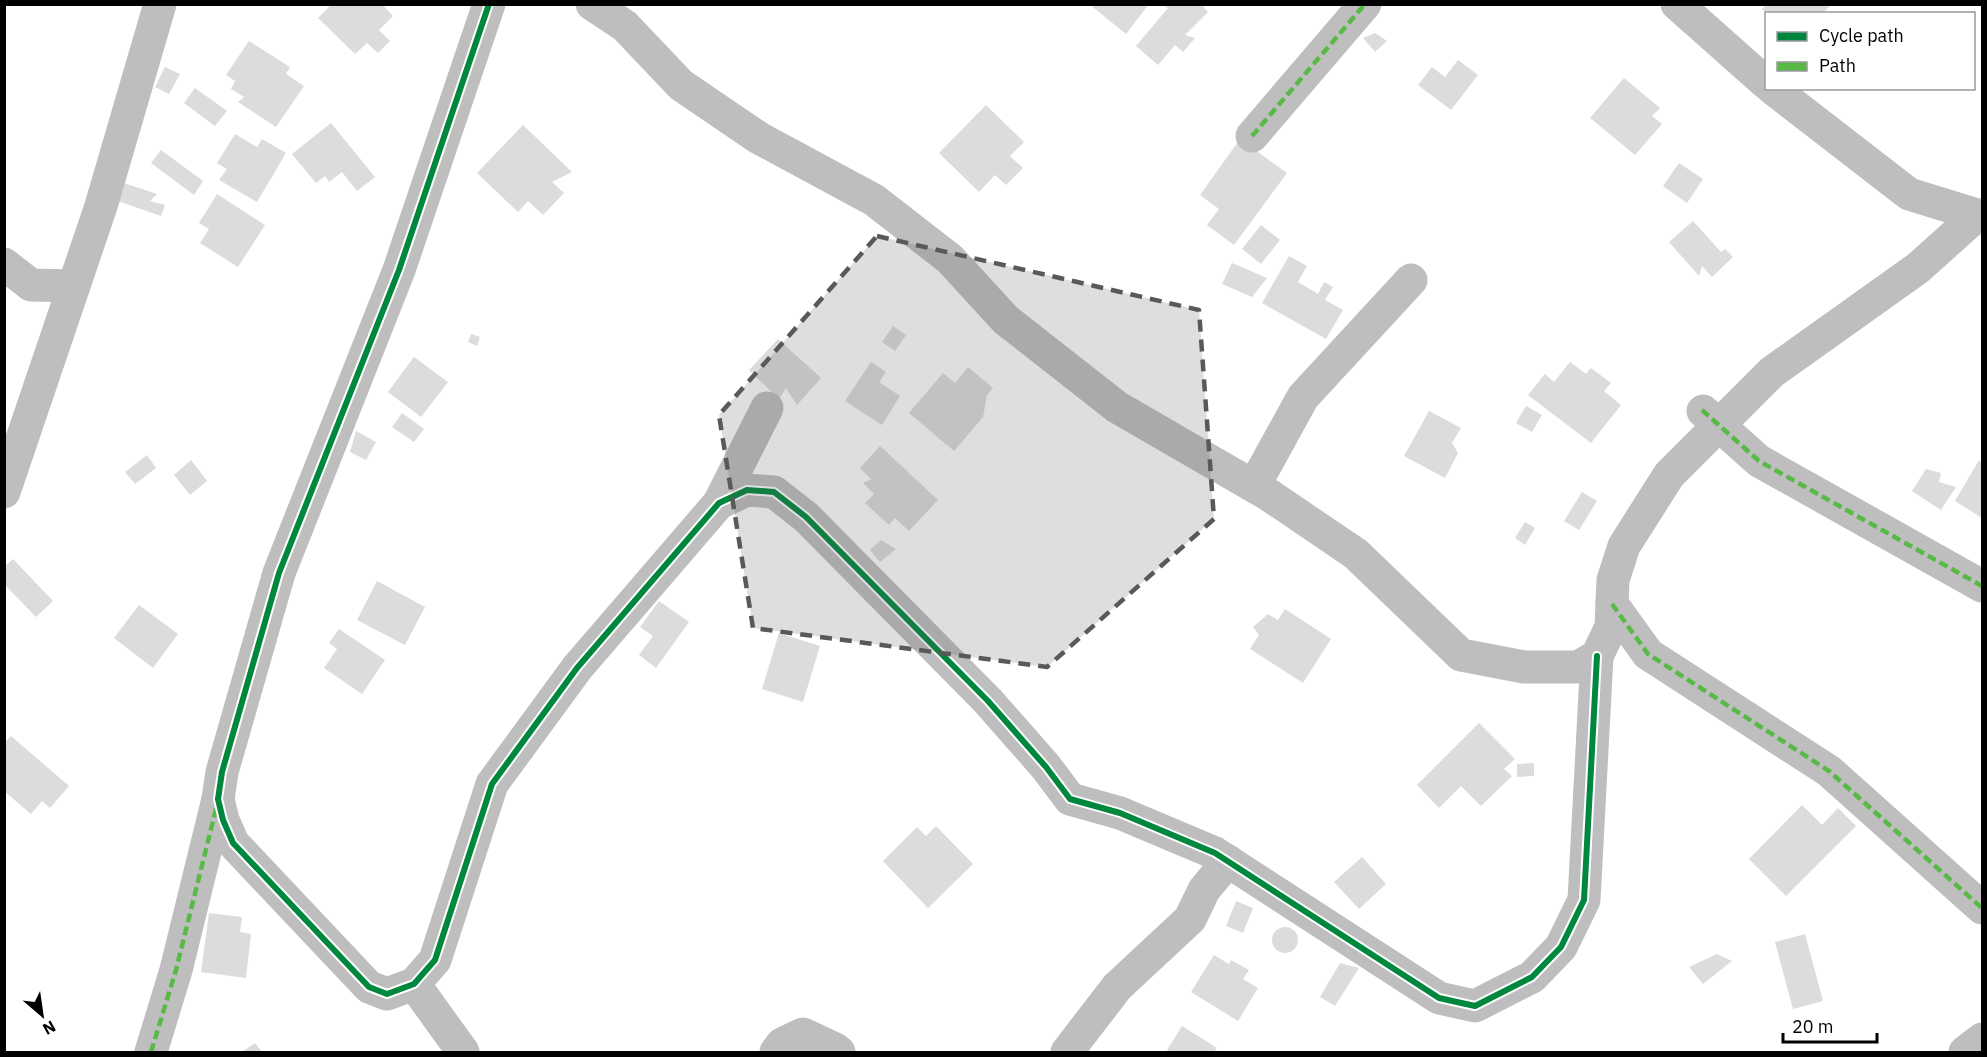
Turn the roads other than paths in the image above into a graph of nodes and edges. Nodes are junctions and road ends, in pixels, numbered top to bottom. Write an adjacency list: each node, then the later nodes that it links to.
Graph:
1 (160, 4): 12 (street)
2 (489, 4): 21 (street)
3 (592, 4): 15 (street)
4 (1365, 4): 8 (street)
5 (1677, 4): 6 (street)
6 (1765, 81)
7 (1776, 90): 9 (street)
8 (1252, 135)
9 (1980, 215): 14 (street)
10 (4, 264): 12 (street)
11 (1411, 280): 15 (street)
12 (74, 286): 16 (street)
13 (767, 408): 17 (street)
14 (1711, 418): 18 (street); 19 (street)
15 (1254, 486): 20 (street)
16 (4, 492)
17 (719, 503): 22 (street); 24 (street)
18 (1983, 586)
19 (1612, 604): 20 (street); 23 (street)
20 (1597, 656): 22 (street)
21 (218, 799): 24 (street); 26 (street)
22 (1228, 861): 30 (street)
23 (1983, 908)
24 (414, 984): 27 (street)
25 (1983, 1039): 31 (street)
26 (151, 1053)
27 (463, 1053)
28 (776, 1053): 29 (street)
29 (839, 1053)
30 (1066, 1053)
31 (1965, 1053)

